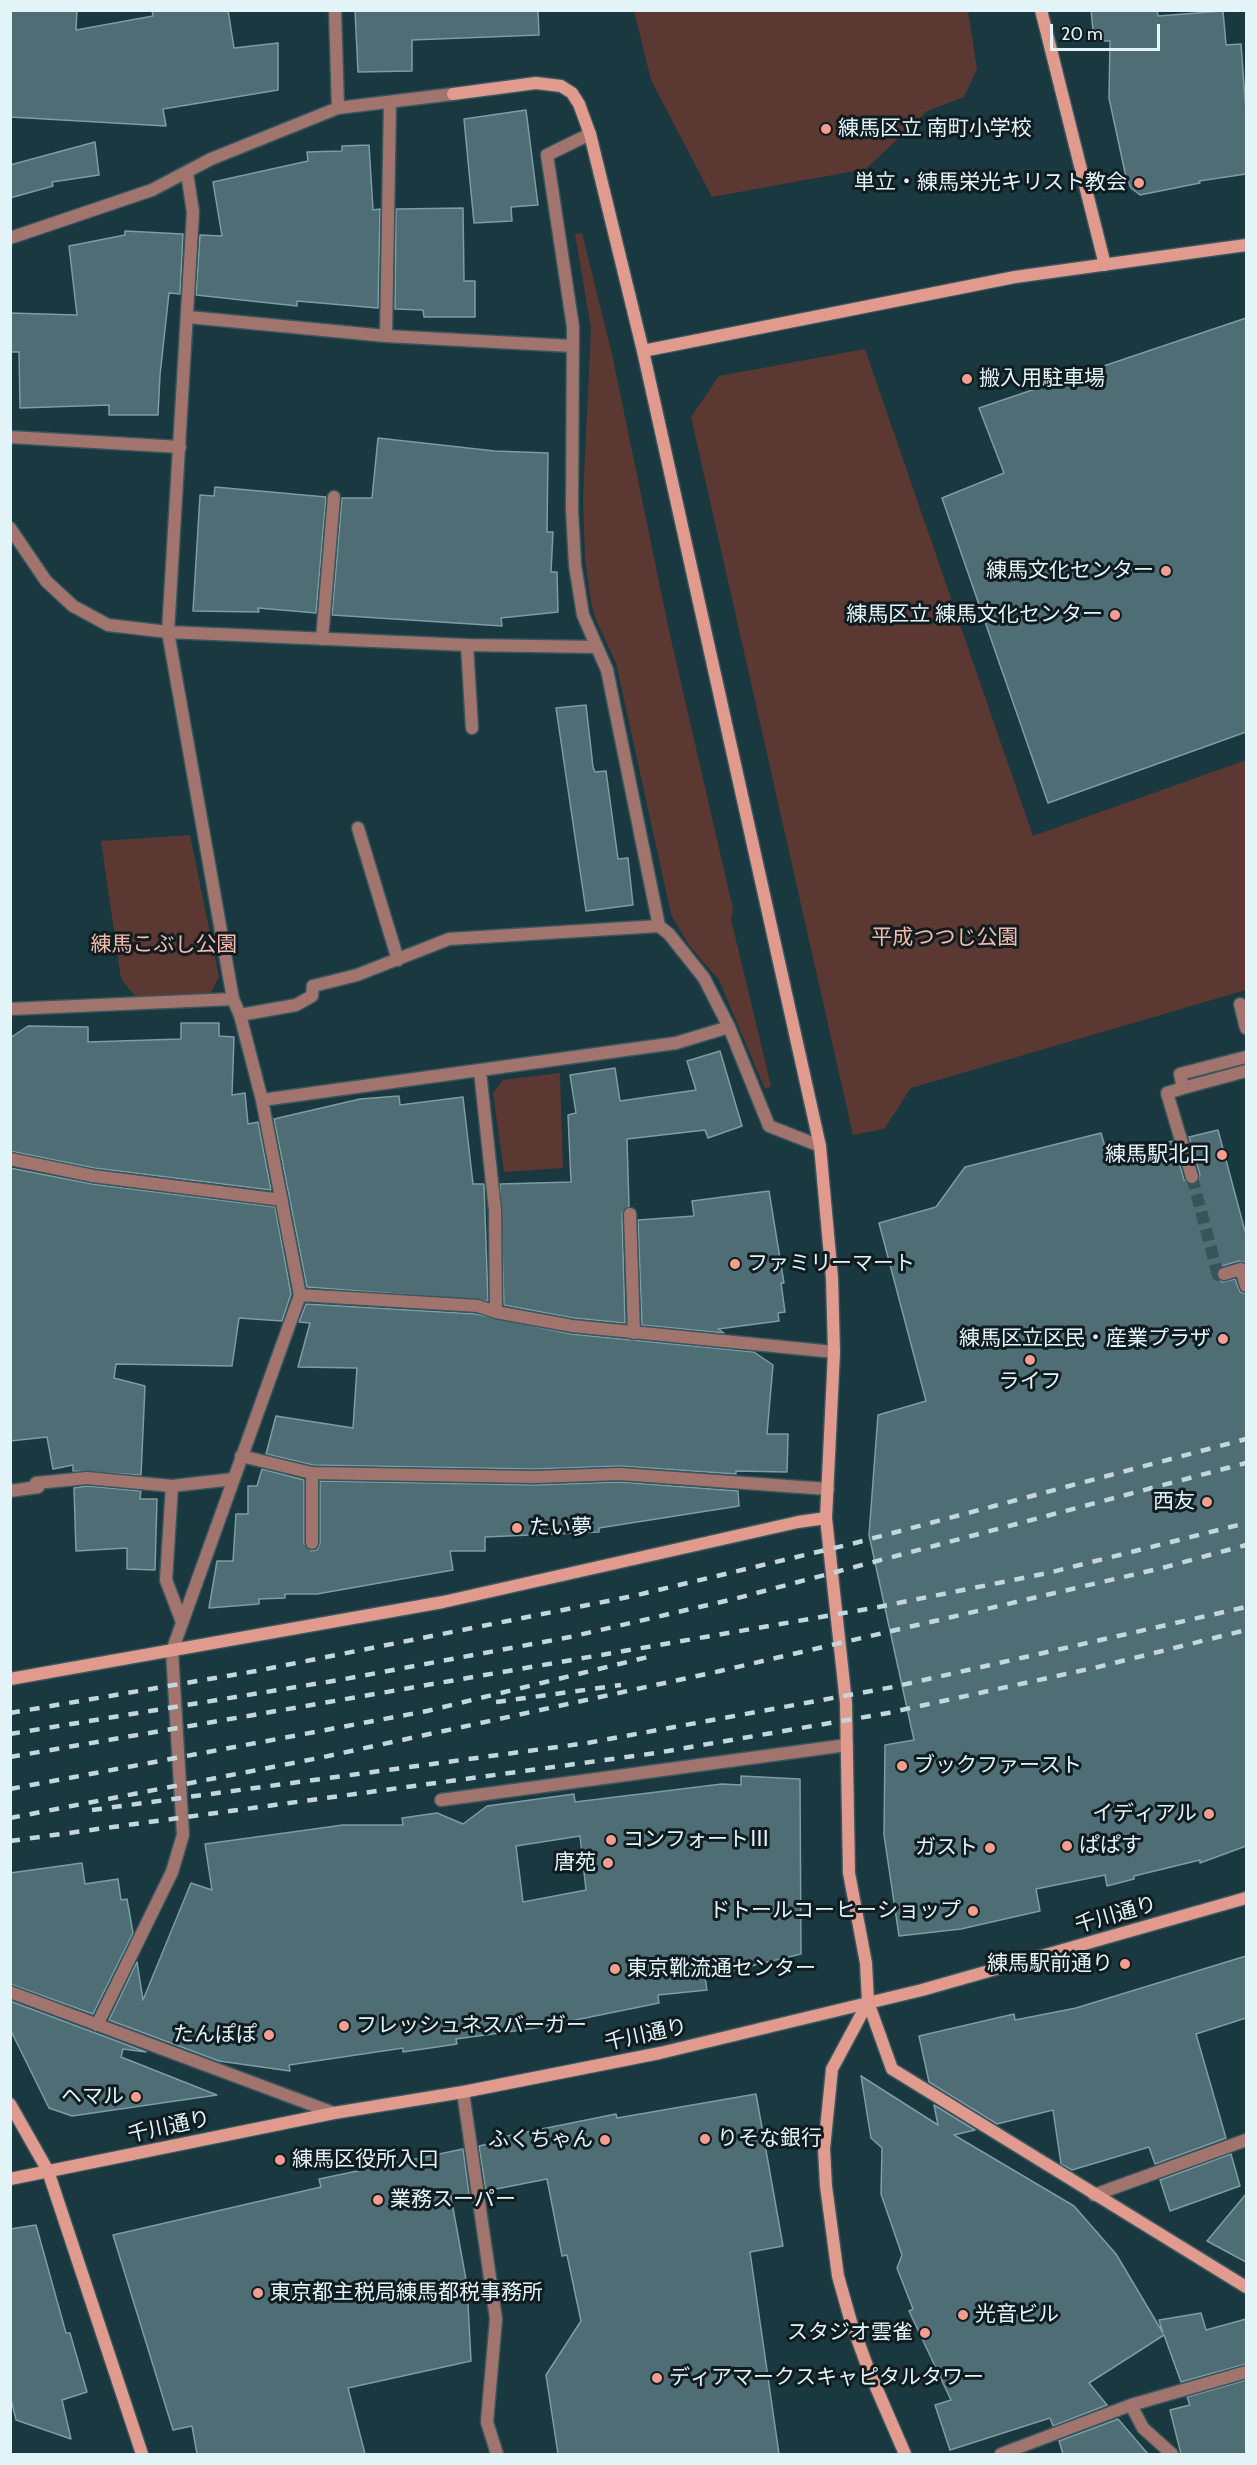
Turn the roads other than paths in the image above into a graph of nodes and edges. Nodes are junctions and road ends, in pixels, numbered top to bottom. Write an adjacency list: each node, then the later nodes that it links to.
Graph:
1 (335, 10): 4 (street)
2 (1041, 10): 9 (street)
3 (390, 102): 4 (street); 5 (street); 11 (street)
4 (338, 108): 6 (street)
5 (590, 134): 12 (street); 13 (street)
6 (187, 173): 7 (street); 10 (street)
7 (10, 237)
8 (1246, 245): 9 (street)
9 (1105, 265): 13 (street)
10 (188, 317): 11 (street); 15 (street)
11 (386, 336): 12 (street)
12 (572, 346): 21 (street)
13 (643, 351): 37 (street)
14 (10, 437): 15 (street)
15 (180, 447): 18 (street)
16 (334, 497): 19 (street)
17 (10, 528): 18 (street)
18 (168, 632): 19 (street); 26 (street)
19 (322, 639): 20 (street)
20 (467, 645): 21 (street); 22 (street)
21 (597, 646): 24 (street)
22 (472, 728)
23 (357, 828): 25 (street)
24 (659, 926): 25 (street); 30 (street)
25 (398, 960): 29 (street)
26 (232, 999): 28 (street); 29 (street)
27 (1240, 1004): 31 (street)
28 (10, 1009)
29 (240, 1015): 36 (street)
30 (729, 1027): 33 (street); 37 (street)
31 (1246, 1028)
32 (1246, 1057): 35 (street)
33 (480, 1071): 36 (street); 45 (street)
34 (1246, 1071): 35 (street)
35 (1183, 1088): 39 (street)
36 (261, 1100): 40 (street)
37 (820, 1146): 47 (street)
38 (10, 1159): 40 (street)
39 (1192, 1177)
40 (282, 1200): 44 (street)
41 (630, 1214): 46 (street)
42 (1224, 1274): 43 (street)
43 (1246, 1286)
44 (300, 1295): 45 (street); 48 (street)
45 (496, 1312): 46 (street)
46 (634, 1333): 47 (street)
47 (834, 1352): 52 (street)
48 (241, 1456): 49 (street); 50 (street)
49 (312, 1473): 52 (street); 55 (street)
50 (233, 1479): 51 (street); 56 (street)
51 (172, 1486): 53 (street); 56 (street)
52 (828, 1489): 54 (street)
53 (10, 1491)
54 (826, 1518): 57 (street); 59 (street)
55 (312, 1543)
56 (182, 1622): 57 (street)
57 (172, 1651): 58 (street); 64 (street)
58 (10, 1679)
59 (847, 1745): 60 (street); 63 (street)
60 (441, 1800)
61 (1246, 1898): 63 (street, 千川通り)
62 (10, 1992): 64 (street)
63 (868, 2002): 65 (street, 千川通り); 71 (street); 77 (street)
64 (97, 2025): 67 (street)
65 (463, 2092): 67 (street, 千川通り); 76 (street)
66 (10, 2104): 69 (street)
67 (334, 2113): 69 (street, 千川通り)
68 (1246, 2140): 71 (street)
69 (48, 2171): 70 (street, 千川通り); 75 (street)
70 (10, 2180)
71 (1094, 2195): 72 (street)
72 (1246, 2288)
73 (1246, 2372): 74 (street)
74 (1131, 2406): 78 (street); 79 (street)
75 (142, 2454)
76 (497, 2454)
77 (905, 2454)
78 (1001, 2454)
79 (1172, 2454)

